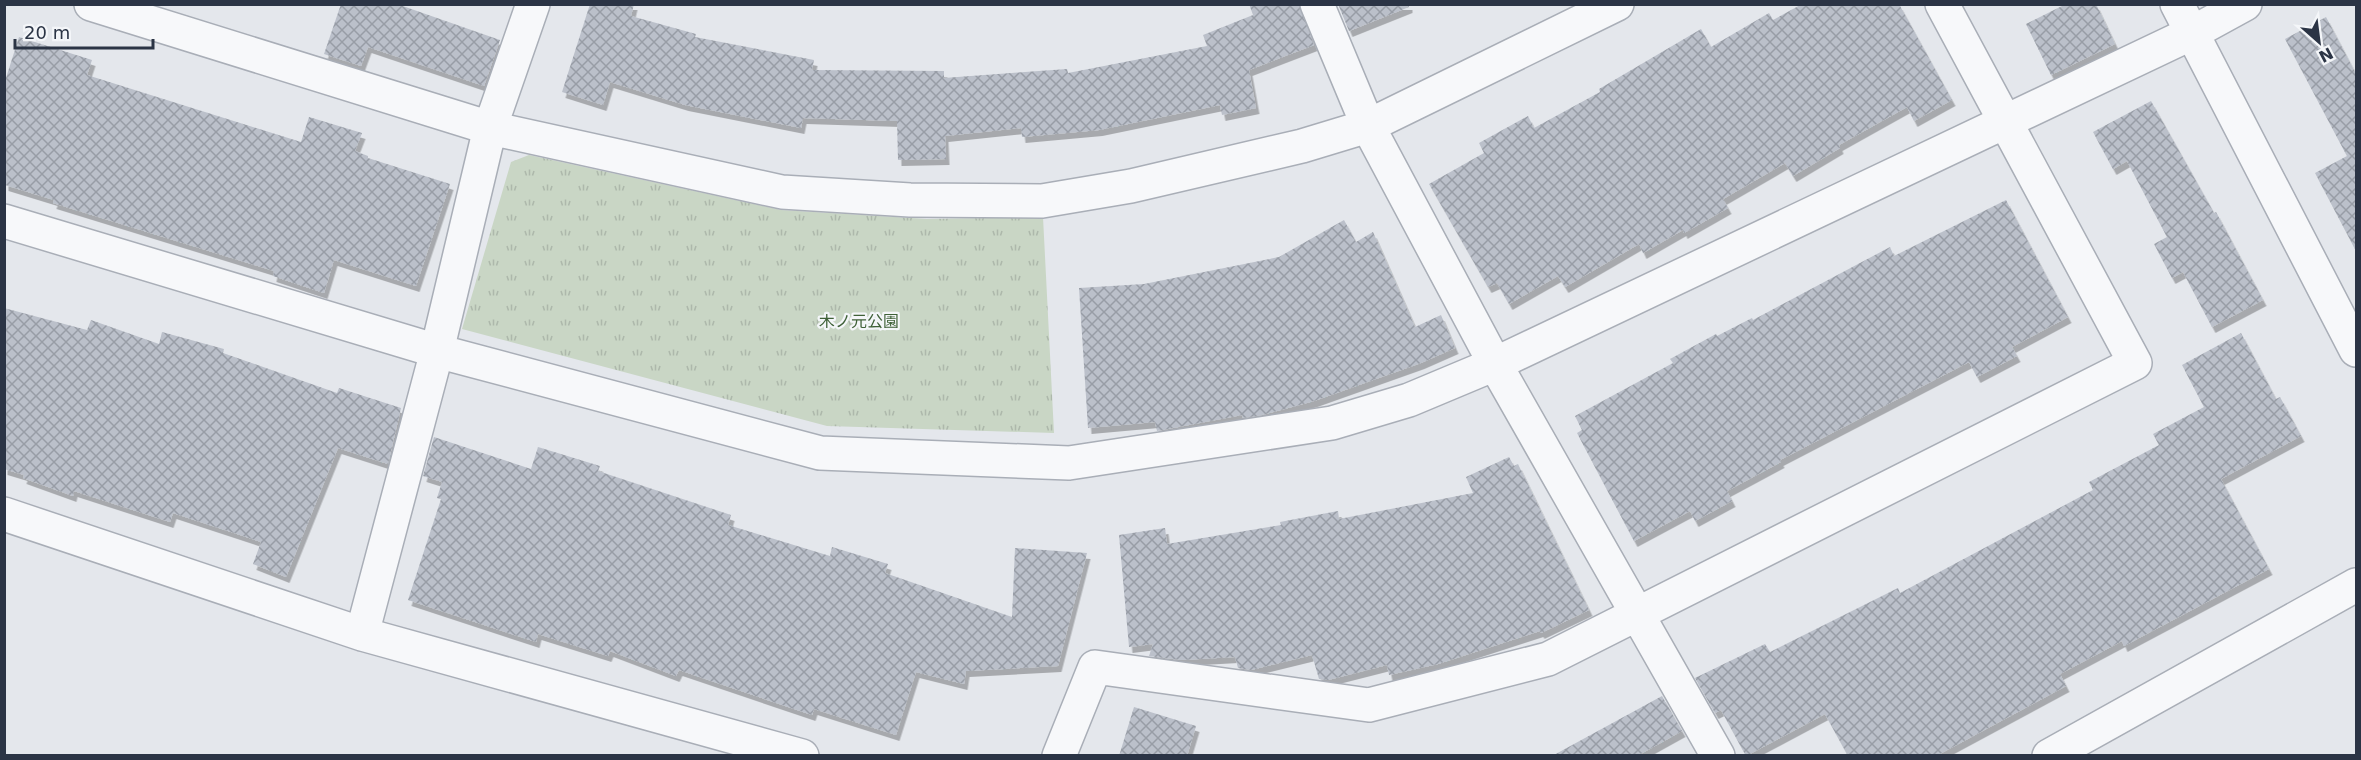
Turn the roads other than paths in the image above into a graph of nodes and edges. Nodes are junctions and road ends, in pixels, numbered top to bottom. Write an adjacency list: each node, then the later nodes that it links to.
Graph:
1 (91, 4): 10 (street)
2 (533, 4): 10 (street)
3 (1317, 4): 9 (street)
4 (1617, 4): 9 (street)
5 (1942, 4): 8 (street)
6 (2245, 4): 7 (street)
7 (2184, 19): 8 (street); 12 (street)
8 (2004, 120): 14 (street); 17 (street)
9 (1368, 126): 10 (street); 14 (street)
10 (490, 128): 13 (street)
11 (4, 220): 13 (street)
12 (2356, 350)
13 (437, 351): 14 (street); 18 (street)
14 (1495, 364): 17 (street)
15 (4, 514): 18 (street)
16 (2356, 585): 22 (street)
17 (1638, 614): 20 (street); 21 (street)
18 (362, 634): 19 (street)
19 (802, 756)
20 (1059, 756)
21 (1718, 756)
22 (2049, 756)

